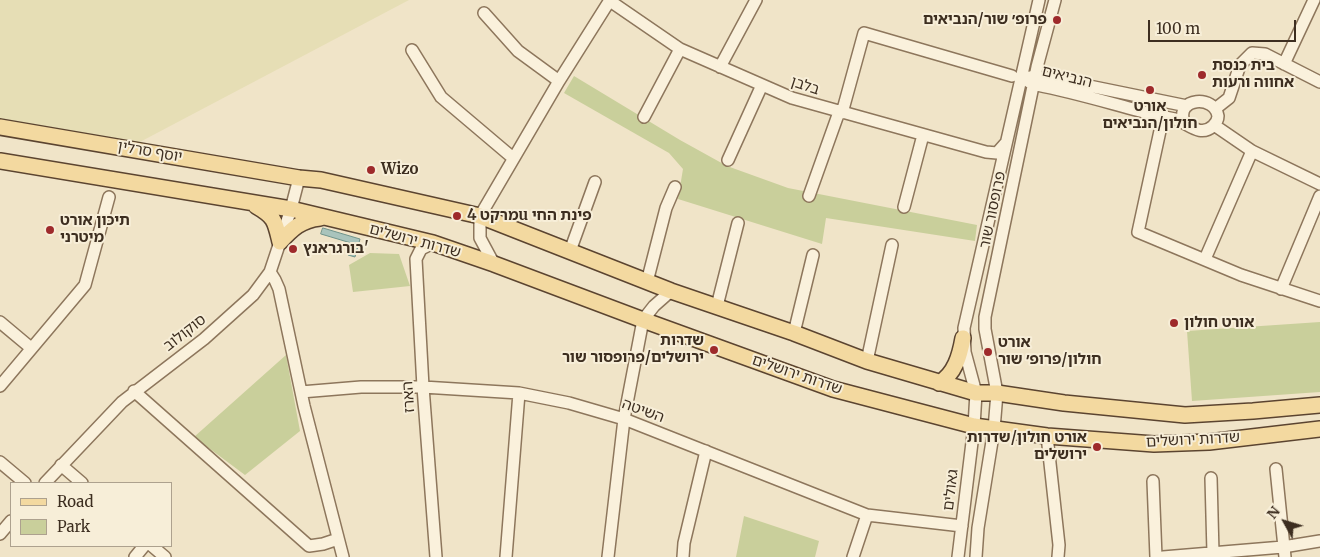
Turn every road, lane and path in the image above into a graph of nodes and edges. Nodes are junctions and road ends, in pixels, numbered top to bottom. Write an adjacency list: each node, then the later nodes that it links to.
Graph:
1 (756, 0): 10 (street)
2 (1055, 0): 11 (street, פרופסור שור)
3 (1314, 0): 9 (street)
4 (1035, 1): 12 (street, פרופסור שור)
5 (606, 2): 7 (street, בלבן); 13 (street)
6 (484, 13): 13 (street)
7 (680, 49): 10 (street, בלבן); 19 (street)
8 (412, 50): 27 (street)
9 (1284, 64): 14 (street); 17 (street)
10 (720, 66): 15 (street, בלבן)
11 (1036, 76): 12 (street, הנביאים); 16 (street, הנביאים); 20 (street, הנביאים); 69 (street, פרופסור שור)
12 (1016, 77): 18 (street, הנביאים); 25 (street, פרופסור שור)
13 (559, 81): 27 (street)
14 (1320, 82)
15 (762, 85): 18 (street, בלבן); 28 (street)
16 (1187, 106): 17 (street); 21 (street)
17 (1215, 109): 22 (street)
18 (840, 112): 24 (street, בלבן); 34 (street)
19 (644, 117)
20 (1163, 117): 21 (street, הנביאים); 48 (street)
21 (1184, 122): 22 (street)
22 (1214, 125): 26 (street)
23 (0, 127): 30 (main road, יוסף סרלין)
24 (923, 136): 25 (street, בלבן); 38 (street)
25 (1005, 144): 59 (street, פרופסור שור)
26 (1252, 151): 32 (street); 48 (street)
27 (513, 158): 40 (street)
28 (728, 160)
29 (0, 161): 37 (main road)
30 (299, 178): 39 (street, סוקולוב); 40 (main road, שדרות ירושלים)
31 (595, 182): 46 (street)
32 (1320, 184)
33 (675, 187): 51 (street)
34 (809, 196)
35 (1320, 196): 52 (street)
36 (109, 197): 60 (street)
37 (248, 202): 39 (main road); 43 (main road)
38 (904, 207)
39 (291, 209): 41 (main road, שדרות ירושלים); 43 (street, סוקולוב)
40 (480, 216): 46 (main road, שדרות ירושלים); 49 (street)
41 (323, 217): 43 (main road); 44 (main road, שדרות ירושלים)
42 (738, 223): 55 (street)
43 (280, 242): 50 (street, סוקולוב)
44 (433, 243): 49 (main road, שדרות ירושלים); 64 (street, הארז)
45 (892, 244): 61 (street)
46 (570, 251): 51 (main road, שדרות ירושלים)
47 (813, 255): 58 (street)
48 (1205, 259): 52 (street)
49 (494, 264): 56 (main road, שדרות ירושלים)
50 (270, 272): 65 (street, סוקולוב); 66 (street)
51 (647, 282): 53 (main road, שדרות ירושלים)
52 (1281, 289): 54 (street)
53 (671, 291): 55 (main road, שדרות ירושלים); 56 (street)
54 (1320, 302)
55 (717, 306): 58 (main road, שדרות ירושלים)
56 (643, 320): 71 (street); 72 (main road, שדרות ירושלים)
57 (0, 322): 60 (street)
58 (794, 333): 61 (main road, שדרות ירושלים)
59 (963, 338): 62 (main road); 68 (street, פרופסור שור)
60 (31, 348): 63 (street)
61 (867, 362): 62 (main road, שדרות ירושלים)
62 (939, 383): 68 (main road, שדרות ירושלים)
63 (0, 386)
64 (423, 387): 66 (street, השיטה); 67 (street, השיטה); 98 (street, הארז)
65 (134, 391): 78 (street, סוקולוב); 89 (street)
66 (301, 392): 89 (street)
67 (519, 393): 71 (street, השיטה); 99 (street)
68 (976, 393): 69 (main road, שדרות ירושלים); 72 (street, פרופסור שור)
69 (997, 393): 70 (main road, שדרות ירושלים); 73 (street, פרופסור שור)
70 (1320, 405)
71 (624, 419): 76 (street, השיטה); 100 (street)
72 (974, 426): 73 (main road, שדרות ירושלים); 87 (street, גאולים)
73 (994, 429): 75 (main road, שדרות ירושלים); 104 (street)
74 (1320, 429): 75 (main road, שדרות ירושלים)
75 (1047, 436): 105 (street)
76 (706, 451): 85 (street, השיטה); 101 (street)
77 (0, 462): 82 (street)
78 (61, 465): 83 (street, סוקולוב); 84 (street)
79 (1276, 469): 93 (street)
80 (1211, 478): 94 (street)
81 (1153, 481): 106 (street)
82 (24, 482)
83 (45, 482)
84 (81, 482)
85 (867, 515): 87 (street, השיטה); 102 (street)
86 (10, 522): 88 (street)
87 (962, 526): 103 (street, גאולים)
88 (0, 534)
89 (338, 538): 97 (street)
90 (1320, 540): 93 (street)
91 (143, 547): 95 (street)
92 (153, 547): 96 (street)
93 (1284, 552): 94 (street)
94 (1213, 553): 107 (street)
95 (134, 557)
96 (165, 557)
97 (344, 557)
98 (436, 557)
99 (506, 557)
100 (608, 557)
101 (683, 557)
102 (853, 557)
103 (958, 557)
104 (976, 557)
105 (1058, 557)
106 (1156, 557)
107 (1163, 557)

